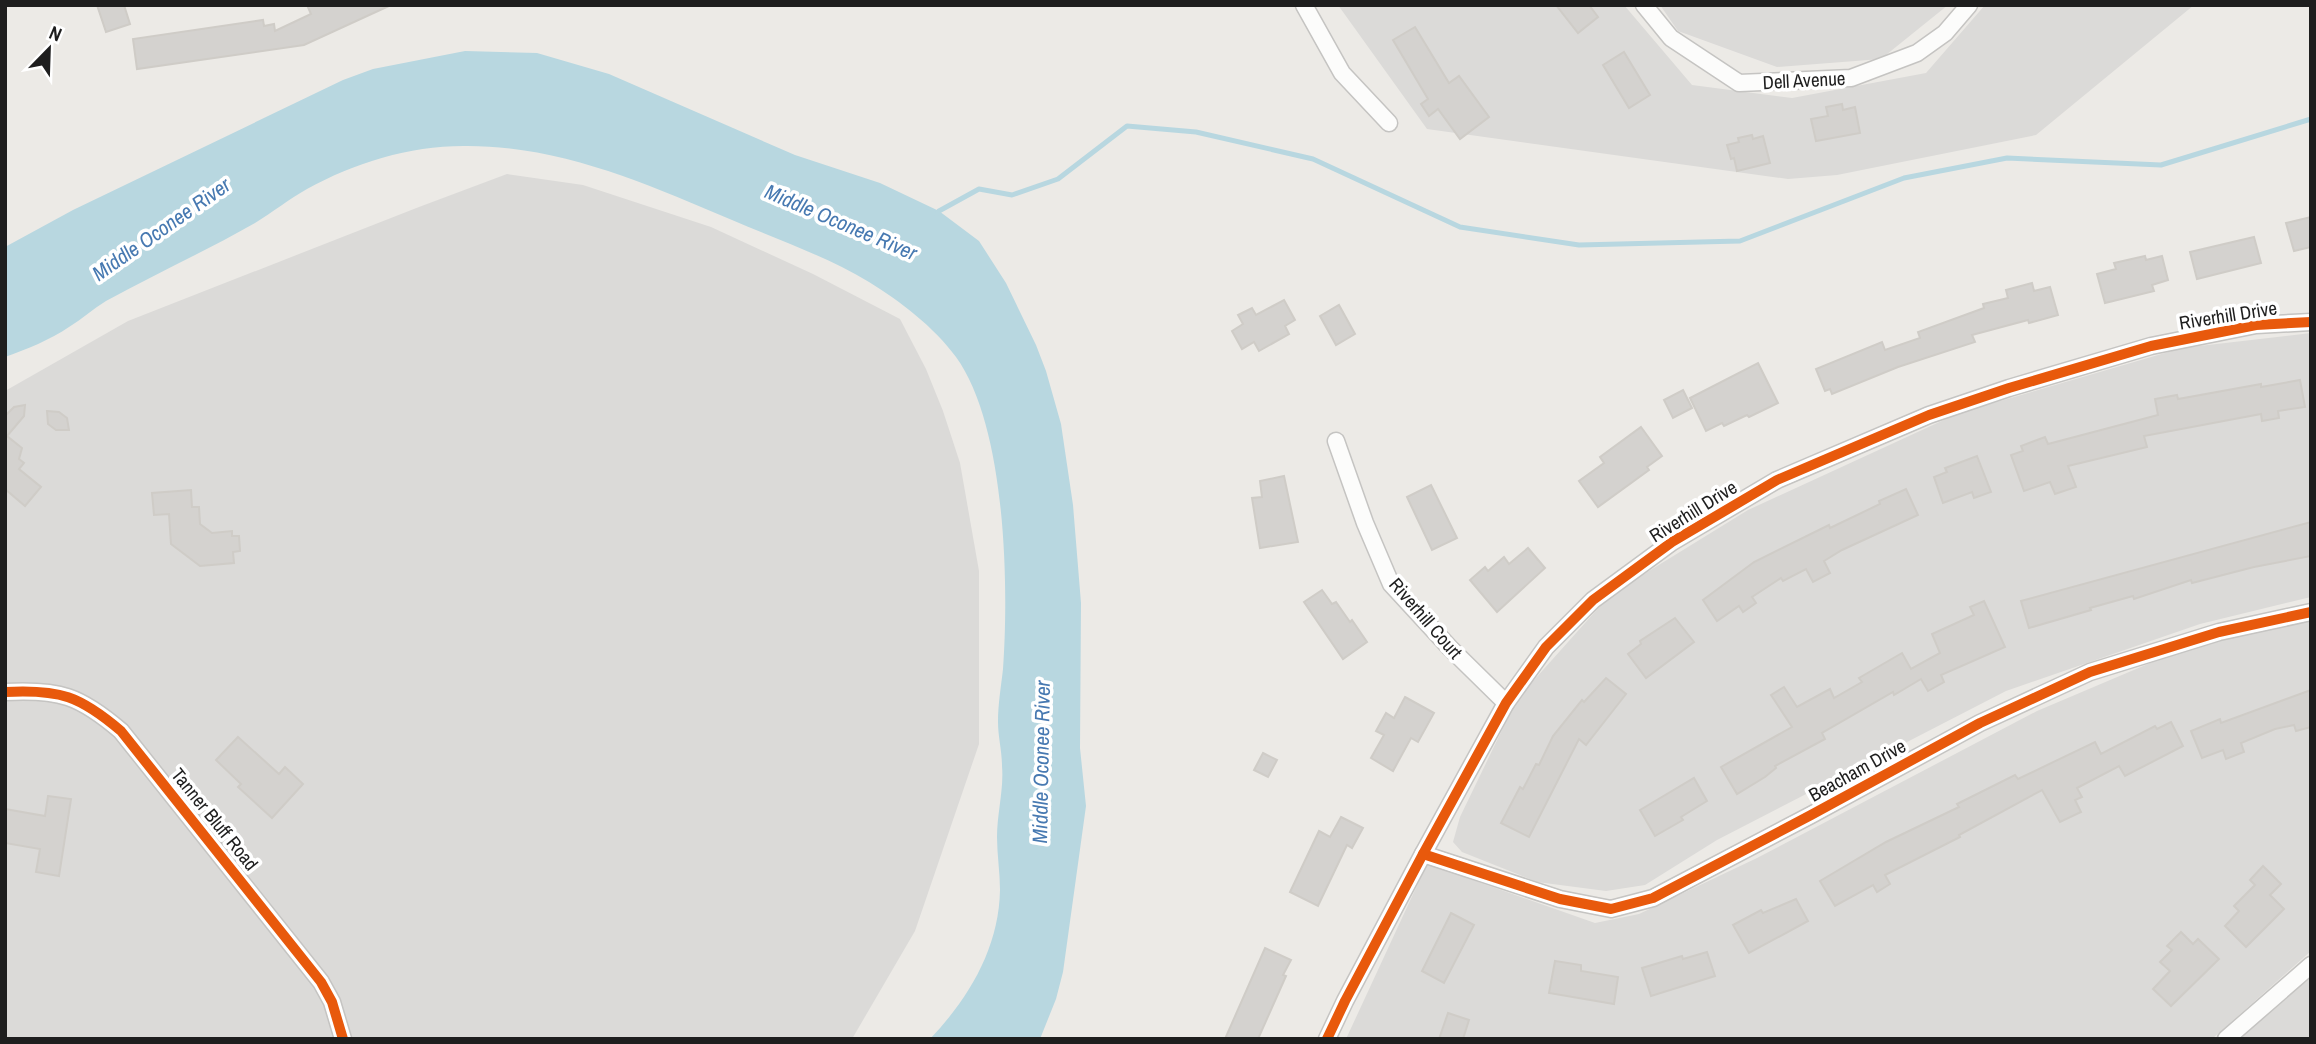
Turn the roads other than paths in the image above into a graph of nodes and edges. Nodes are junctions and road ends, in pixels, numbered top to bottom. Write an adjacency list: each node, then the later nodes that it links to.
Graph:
1 (1304, 5): 4 (street)
2 (1644, 5): 3 (street, Dell Avenue)
3 (1969, 5)
4 (1389, 123)
5 (2311, 322): 9 (street, Riverhill Drive)
6 (1336, 441): 9 (street, Riverhill Court)
7 (2311, 612): 10 (street, Beacham Drive)
8 (5, 692): 12 (street, Tanner Bluff Road)
9 (1506, 703): 10 (street, Riverhill Drive)
10 (1423, 854): 13 (street, Riverhill Drive)
11 (2311, 965): 14 (street)
12 (343, 1039)
13 (1327, 1039)
14 (2226, 1039)

